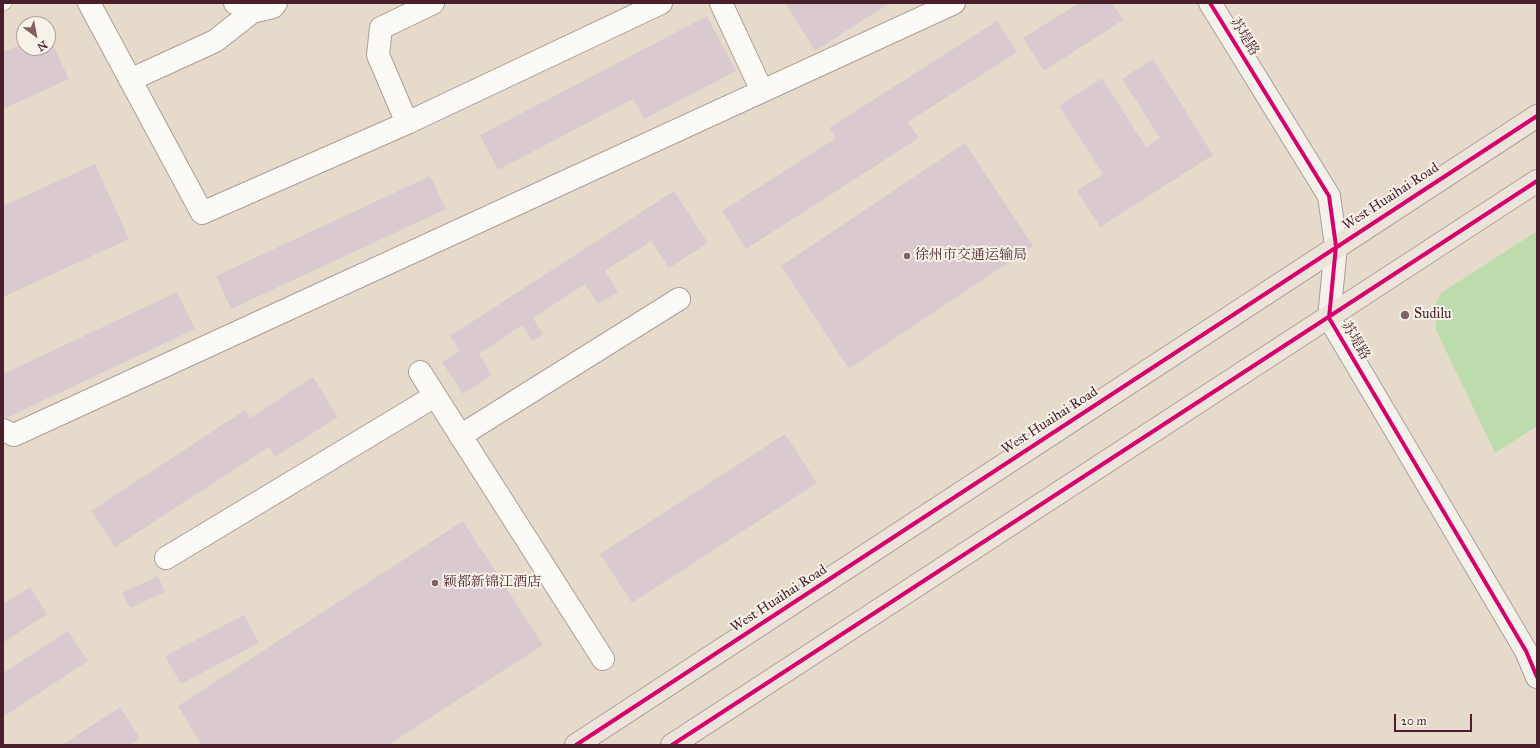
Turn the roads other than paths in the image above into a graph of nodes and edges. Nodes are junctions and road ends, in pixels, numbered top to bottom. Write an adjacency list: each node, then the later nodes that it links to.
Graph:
1 (89, 3): 9 (street)
2 (276, 3): 8 (street)
3 (433, 3): 12 (street)
4 (661, 3): 12 (street)
5 (721, 3): 10 (street)
6 (954, 3): 10 (street)
7 (1210, 3): 14 (street, 苏堤路)
8 (243, 8): 9 (street)
9 (130, 80): 12 (street)
10 (762, 91): 19 (street)
11 (1537, 116): 14 (main road, West Huaihai Road)
12 (407, 123)
13 (1537, 181): 16 (main road)
14 (1336, 246): 16 (street, 苏堤路); 24 (main road, West Huaihai Road)
15 (679, 299): 20 (street)
16 (1329, 318): 23 (street, 苏堤路); 25 (main road)
17 (420, 372): 18 (street)
18 (435, 396): 20 (street); 21 (street)
19 (3, 430)
20 (460, 436): 22 (street)
21 (166, 558)
22 (603, 659)
23 (1537, 676)
24 (576, 745)
25 (672, 745)

